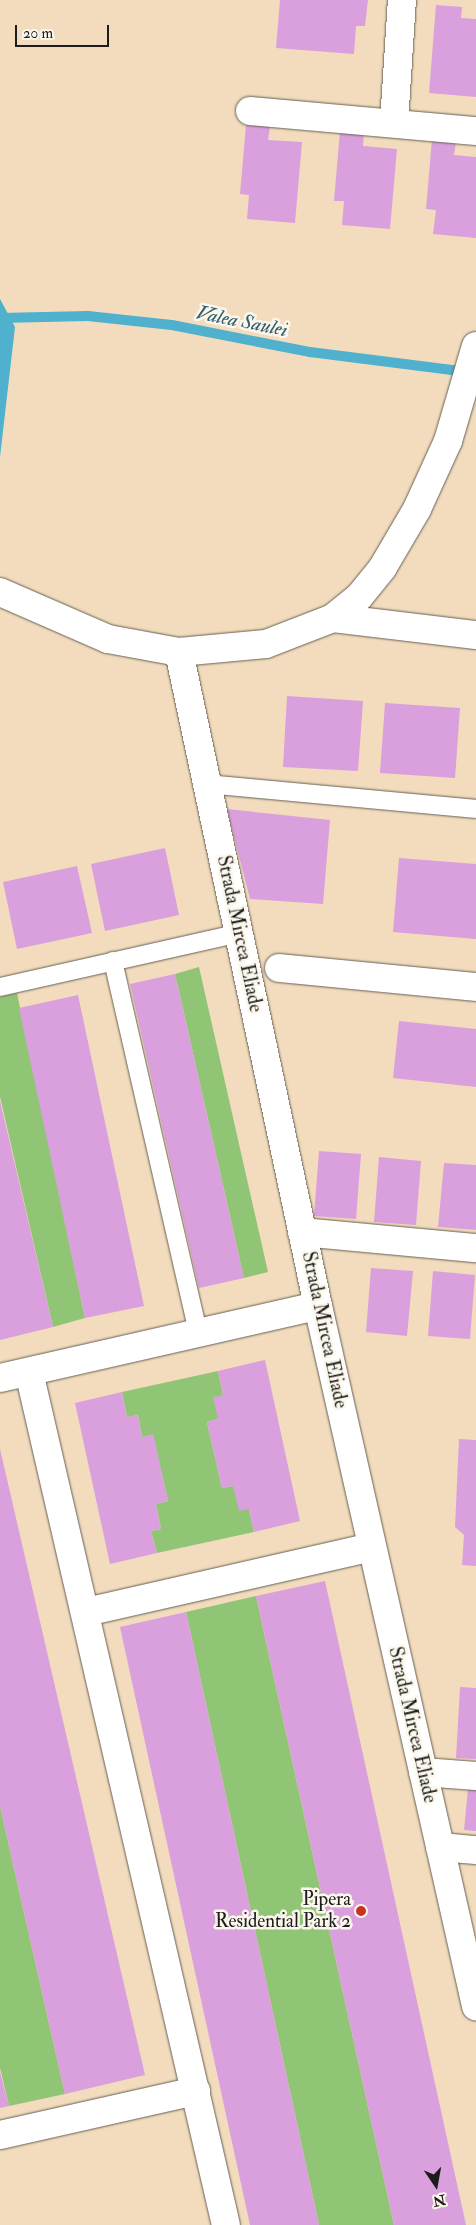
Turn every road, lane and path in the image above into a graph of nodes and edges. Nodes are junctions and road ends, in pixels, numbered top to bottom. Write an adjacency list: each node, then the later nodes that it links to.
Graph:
1 (402, 0): 3 (street)
2 (250, 111): 3 (street)
3 (394, 123): 4 (street)
4 (476, 131)
5 (471, 364): 7 (street)
6 (0, 592): 9 (street)
7 (333, 618): 8 (street); 9 (street)
8 (476, 635)
9 (179, 652): 10 (street, Strada Mircea Eliade)
10 (206, 784): 11 (lane); 12 (street, Strada Mircea Eliade)
11 (476, 809)
12 (239, 933): 13 (lane); 17 (street, Strada Mircea Eliade)
13 (113, 961): 16 (lane); 20 (lane)
14 (279, 968): 15 (street)
15 (476, 986)
16 (0, 987)
17 (302, 1232): 18 (street); 19 (street, Strada Mircea Eliade)
18 (476, 1248)
19 (318, 1306): 20 (street); 23 (street, Strada Mircea Eliade)
20 (198, 1333): 21 (street)
21 (29, 1372): 22 (street); 24 (street)
22 (0, 1378)
23 (372, 1546): 24 (street); 25 (street, Strada Mircea Eliade)
24 (86, 1612): 30 (street)
25 (423, 1772): 26 (street); 27 (street, Strada Mircea Eliade)
26 (476, 1776)
27 (440, 1847): 28 (street); 29 (street, Strada Mircea Eliade)
28 (476, 1850)
29 (476, 2006)
30 (196, 2091): 31 (street); 32 (street)
31 (0, 2134)
32 (226, 2225)

